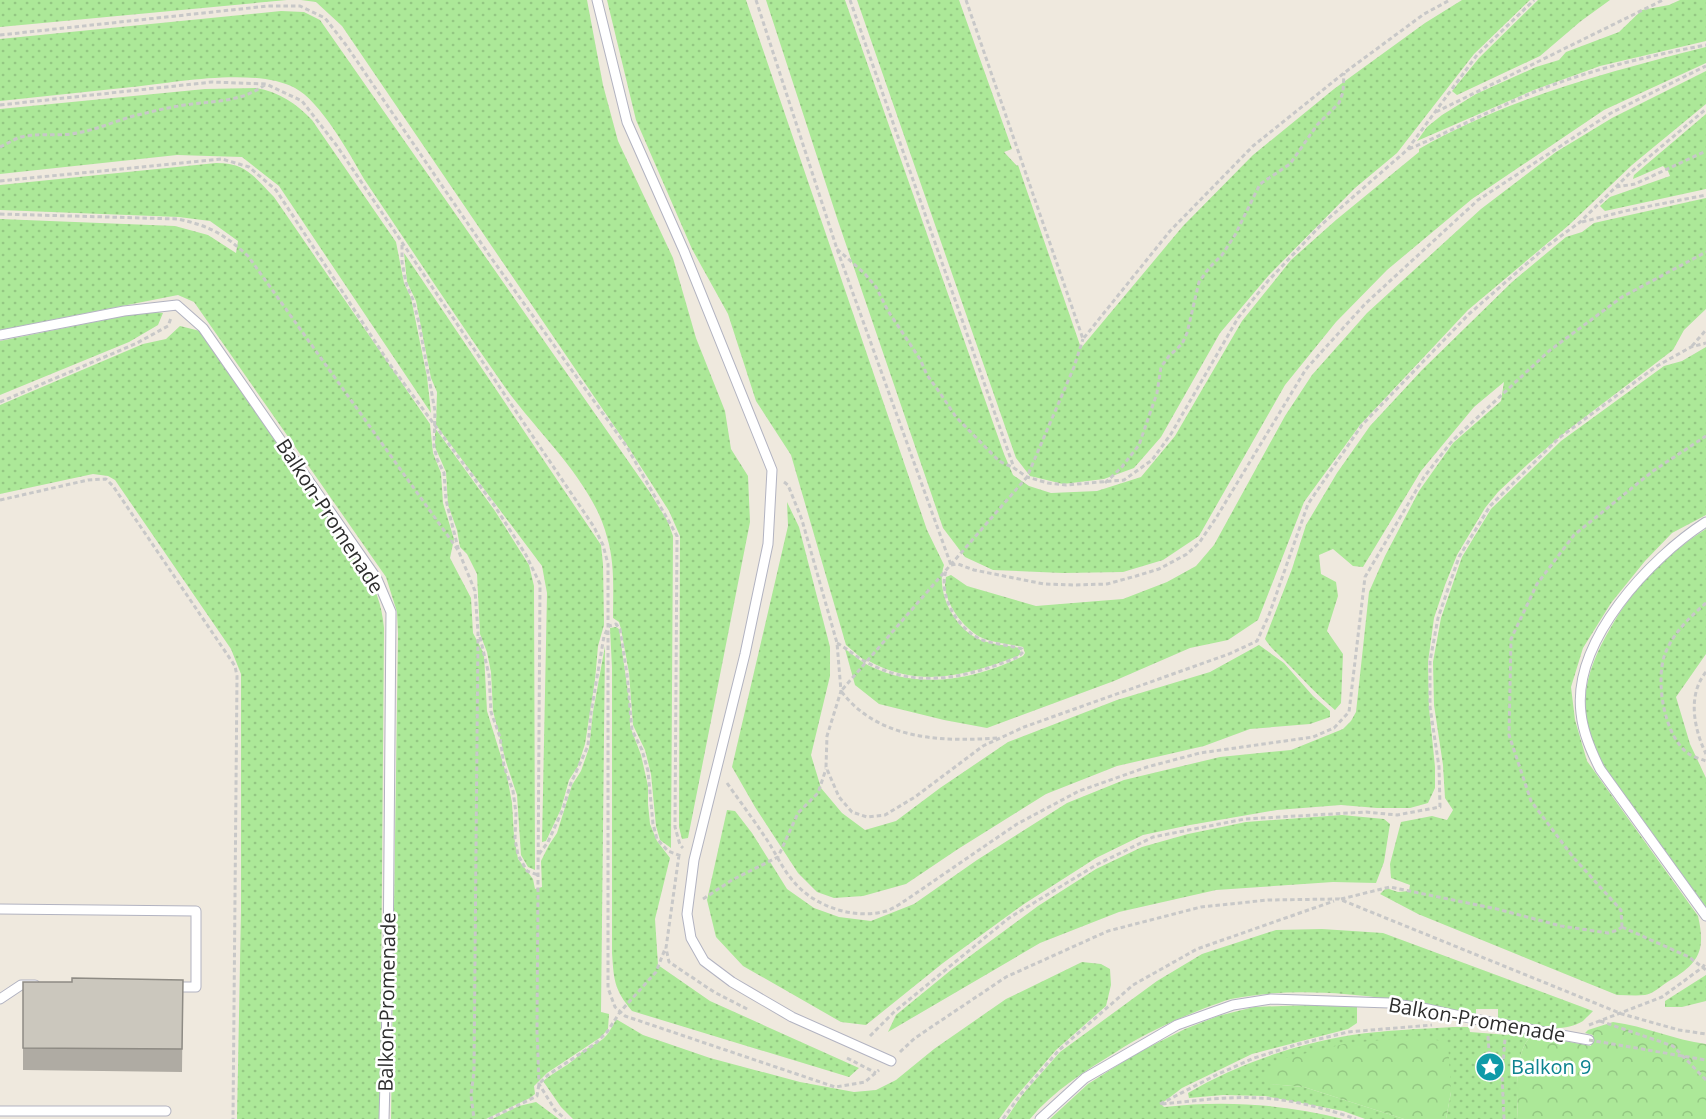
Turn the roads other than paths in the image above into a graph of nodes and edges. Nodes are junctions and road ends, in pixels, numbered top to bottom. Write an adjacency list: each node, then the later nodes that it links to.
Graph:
1 (597, 0): 10 (lane)
2 (0, 335): 13 (lane, Balkon-Promenade)
3 (1706, 522): 5 (lane)
4 (0, 909): 7 (lane)
5 (1706, 916)
6 (43, 985): 8 (lane)
7 (164, 987)
8 (0, 999)
9 (1589, 1040): 14 (lane, Balkon-Promenade)
10 (891, 1061)
11 (0, 1111): 12 (lane)
12 (166, 1111)
13 (384, 1119)
14 (1040, 1119)

